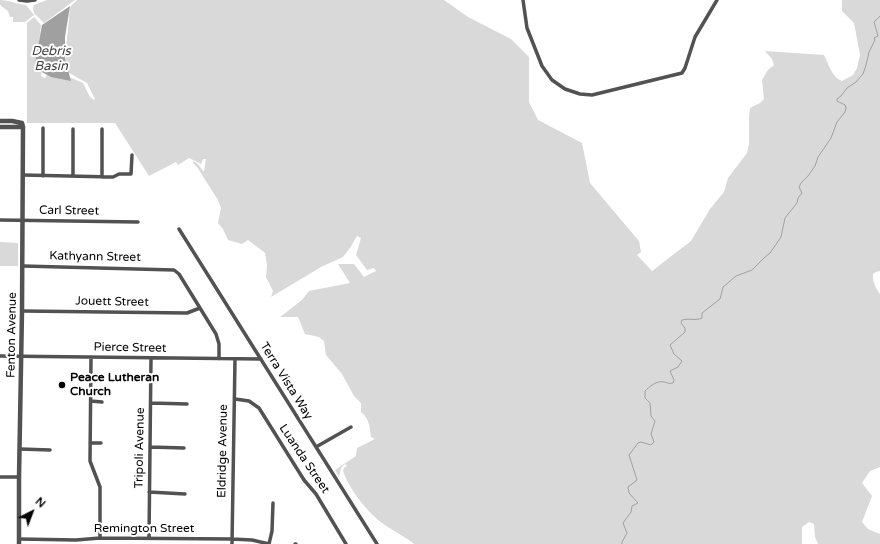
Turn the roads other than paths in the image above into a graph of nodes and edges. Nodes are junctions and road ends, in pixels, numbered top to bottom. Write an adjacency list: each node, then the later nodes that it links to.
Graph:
1 (19, 0): 2 (street)
2 (35, 0)
3 (523, 0): 4 (street)
4 (717, 0)
5 (0, 121): 7 (street)
6 (0, 127): 7 (street)
7 (23, 127): 12 (street, Fenton Avenue)
8 (43, 128): 13 (street)
9 (73, 129): 14 (street)
10 (102, 129): 15 (street)
11 (132, 155): 15 (street)
12 (23, 175): 13 (street); 17 (street, Fenton Avenue)
13 (43, 176): 14 (street)
14 (73, 176): 15 (street)
15 (102, 177)
16 (0, 220): 17 (street, Carl Street)
17 (23, 221): 18 (street, Carl Street); 20 (street, Fenton Avenue)
18 (138, 222)
19 (179, 229): 29 (street, Terra Vista Way)
20 (23, 266): 21 (street, Kathyann Street); 22 (street, Fenton Avenue)
21 (200, 308): 22 (street, Jouett Street); 27 (street)
22 (22, 311): 24 (street, Fenton Avenue)
23 (0, 356): 24 (street, Pierce Street)
24 (22, 356): 25 (street, Pierce Street); 41 (street, Fenton Avenue)
25 (91, 357): 26 (street, Pierce Street); 31 (street)
26 (151, 358): 27 (street, Pierce Street); 33 (street, Tripoli Avenue)
27 (219, 359): 28 (street, Pierce Street)
28 (235, 359): 29 (street, Pierce Street); 30 (street, Eldridge Avenue)
29 (260, 359): 39 (street, Terra Vista Way)
30 (235, 399): 50 (street, Eldridge Avenue); 54 (street, Luanda Street)
31 (91, 401): 32 (street); 36 (street)
32 (102, 402)
33 (151, 403): 34 (street); 38 (street, Tripoli Avenue)
34 (187, 404)
35 (351, 427): 39 (street)
36 (90, 443): 37 (street); 48 (street)
37 (101, 443)
38 (150, 447): 40 (street); 45 (street, Tripoli Avenue)
39 (316, 447): 55 (street, Terra Vista Way)
40 (184, 448)
41 (20, 449): 42 (street); 44 (street, Fenton Avenue)
42 (50, 450)
43 (0, 476): 44 (street)
44 (19, 477): 51 (street, Fenton Avenue)
45 (150, 492): 46 (street); 49 (street, Tripoli Avenue)
46 (185, 494)
47 (273, 503): 53 (street)
48 (100, 538): 49 (street, Remington Street); 51 (street, Remington Street)
49 (149, 538): 50 (street, Remington Street)
50 (232, 539): 52 (street, Eldridge Avenue); 53 (street, Remington Street)
51 (19, 542)
52 (232, 544)
53 (269, 544)
54 (346, 544)
55 (377, 544)

